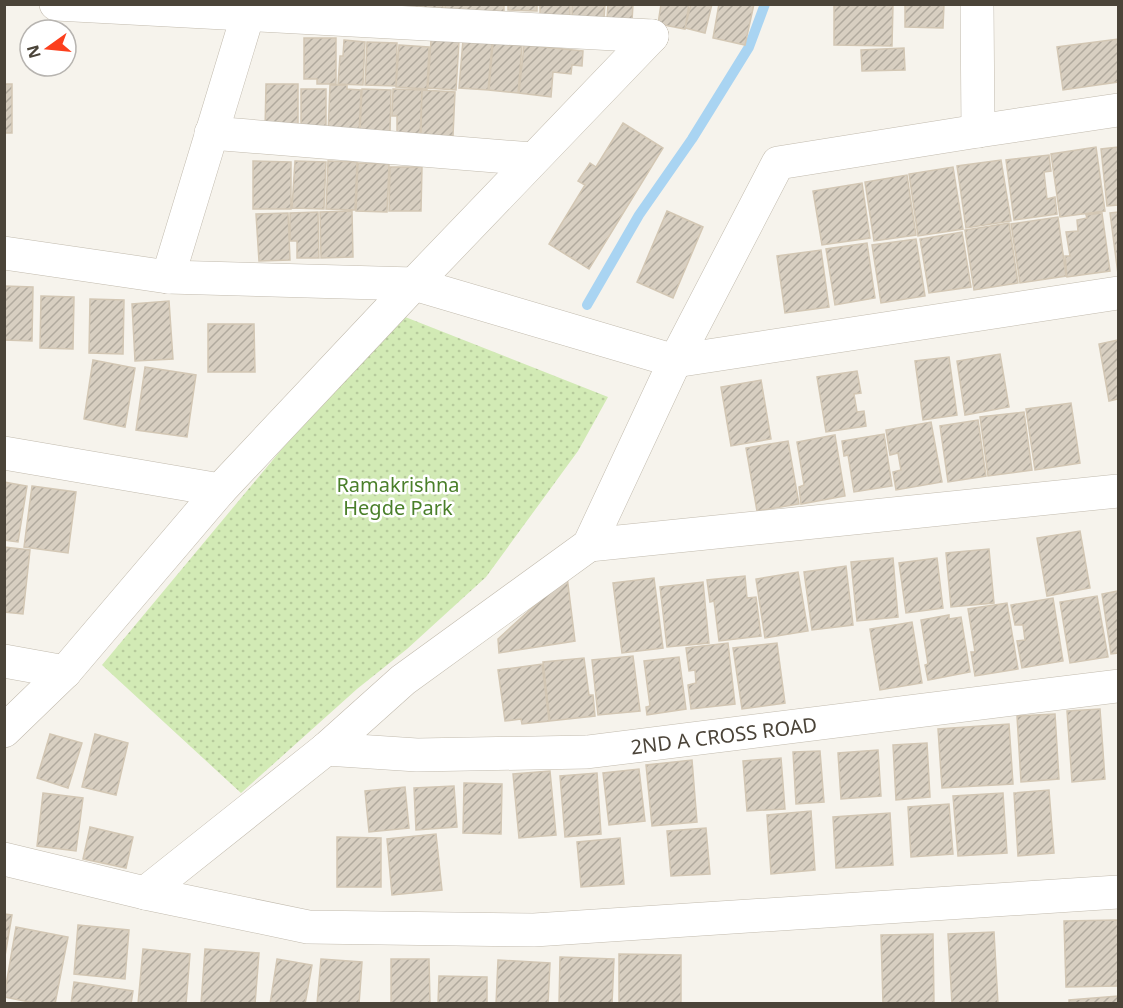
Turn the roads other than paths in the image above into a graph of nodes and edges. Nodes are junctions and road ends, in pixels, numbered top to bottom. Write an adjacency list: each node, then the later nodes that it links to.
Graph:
1 (56, 4): 3 (street)
2 (977, 4): 5 (street)
3 (248, 14): 6 (street); 7 (street)
4 (1119, 110): 5 (street)
5 (978, 131): 12 (street)
6 (211, 133): 7 (street); 9 (street)
7 (532, 159): 10 (street)
8 (4, 253): 9 (street)
9 (168, 277): 10 (street)
10 (414, 284): 12 (street); 14 (street)
11 (1119, 293): 12 (street)
12 (675, 362): 16 (street)
13 (4, 453): 14 (street)
14 (220, 490): 18 (street)
15 (1119, 491): 16 (street)
16 (589, 545): 21 (street)
17 (4, 661): 18 (street)
18 (65, 672): 20 (street)
19 (1119, 686): 21 (street, 2ND A CROSS ROAD)
20 (4, 731)
21 (327, 749): 24 (street)
22 (4, 859): 24 (street)
23 (1119, 892): 24 (street)
24 (145, 893)

